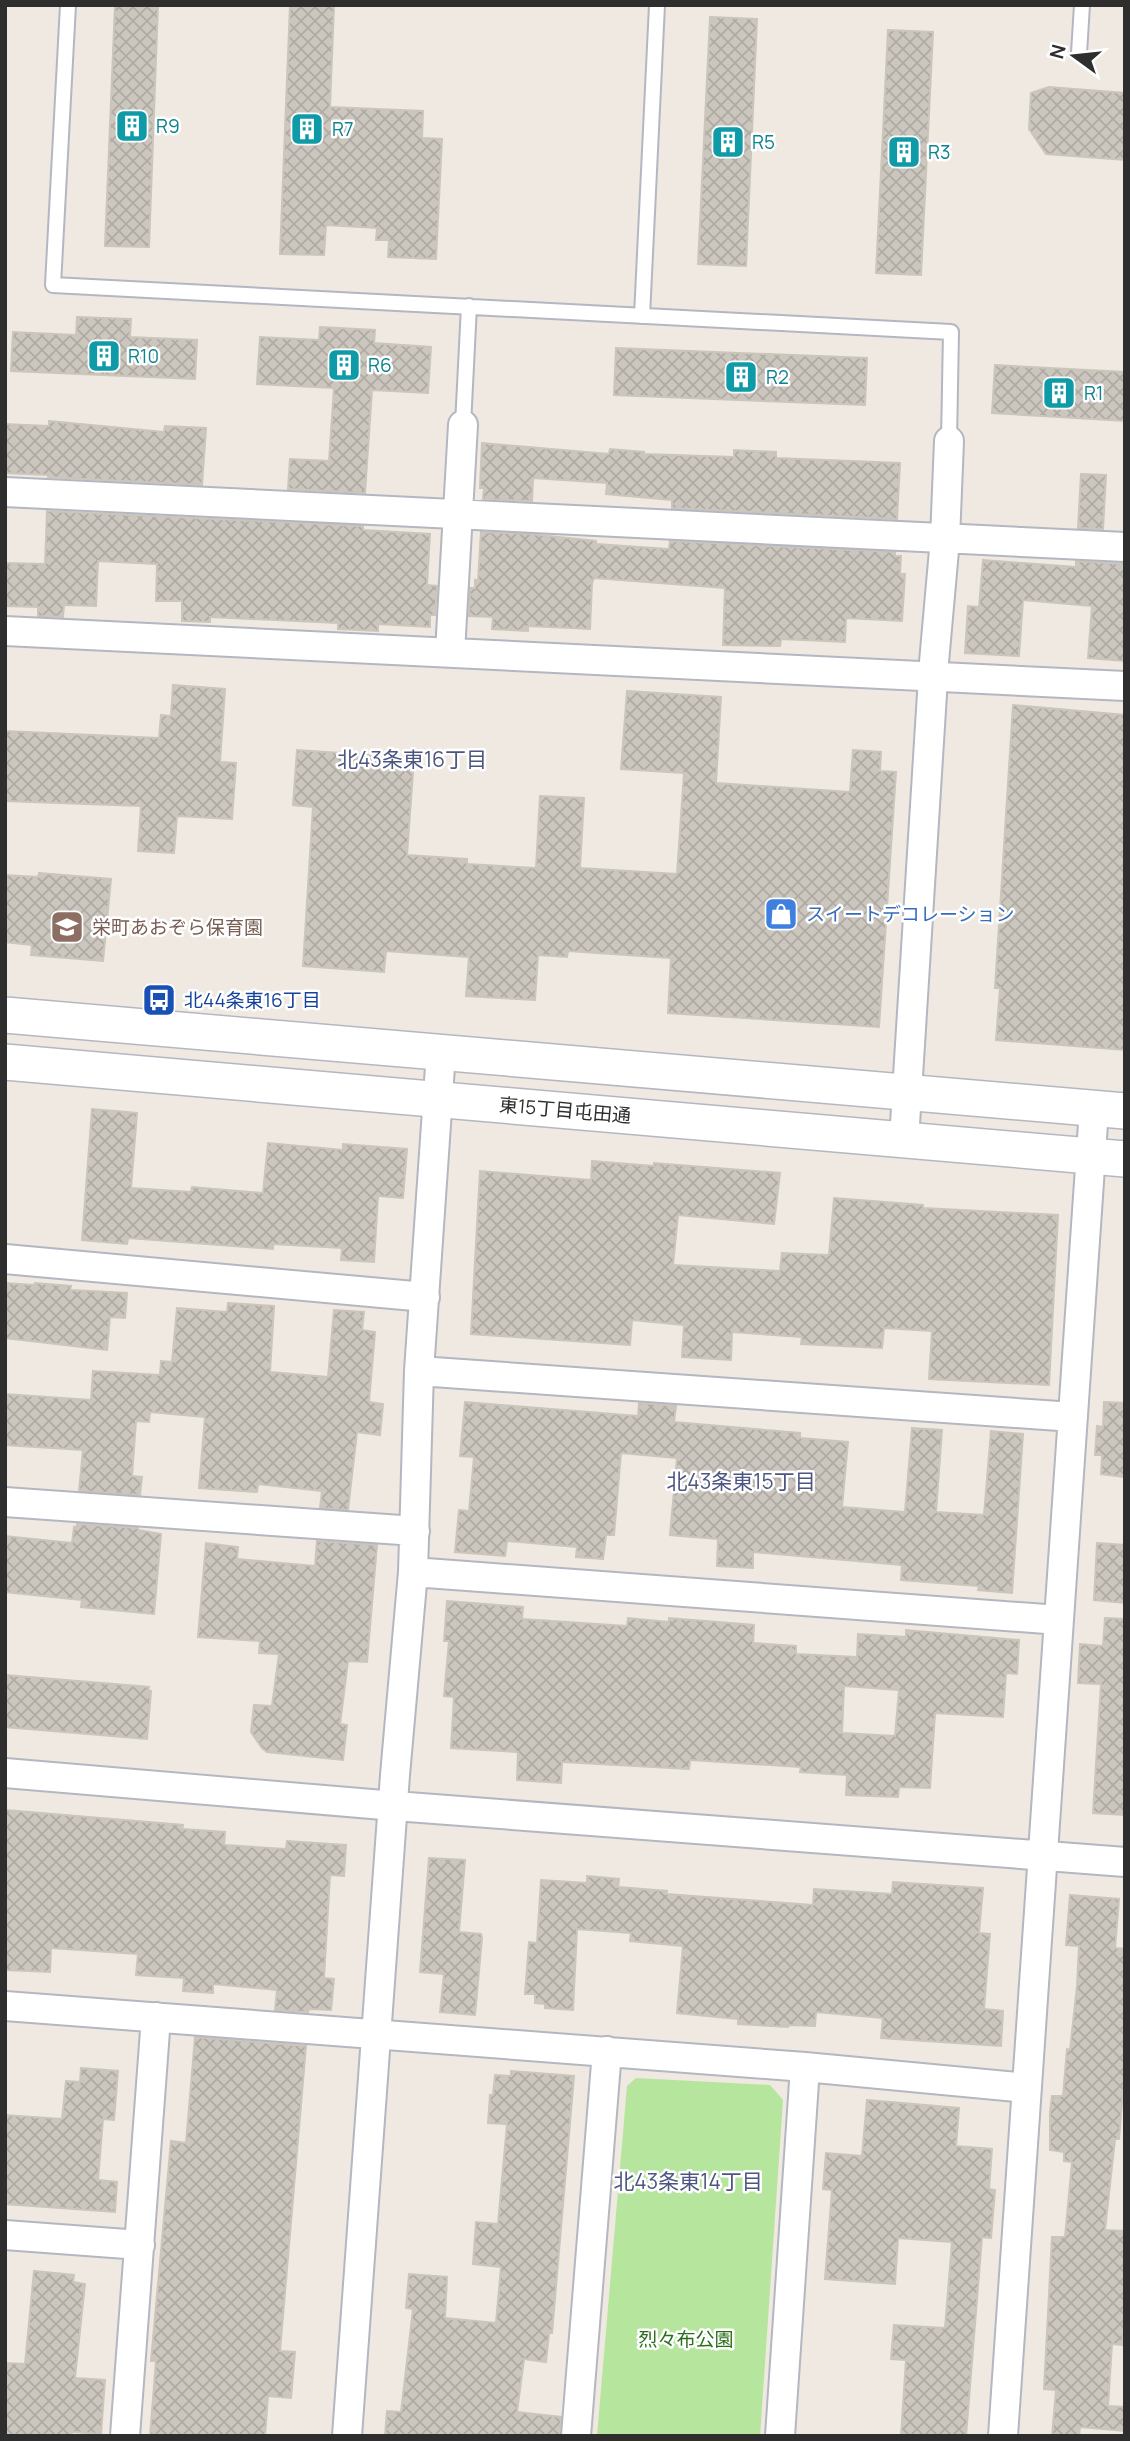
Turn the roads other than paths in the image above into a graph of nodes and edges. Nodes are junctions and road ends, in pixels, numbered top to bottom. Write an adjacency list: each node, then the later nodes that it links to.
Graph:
1 (68, 5): 5 (lane)
2 (657, 5): 6 (lane)
3 (1082, 5): 4 (lane)
4 (1079, 53)
5 (469, 306): 6 (lane); 7 (lane)
6 (642, 316): 8 (lane)
7 (463, 425): 10 (street)
8 (949, 441): 11 (street)
9 (5, 492): 10 (street)
10 (459, 514): 11 (street); 14 (street)
11 (945, 539): 12 (street); 15 (street)
12 (1125, 547)
13 (5, 631): 14 (street)
14 (450, 652): 15 (street)
15 (933, 678): 16 (street); 20 (street)
16 (1125, 686)
17 (5, 1015): 18 (street)
18 (440, 1052): 20 (street); 21 (street)
19 (5, 1062): 21 (street, 東15丁目屯田通)
20 (906, 1093): 22 (street); 23 (street)
21 (436, 1099): 23 (street, 東15丁目屯田通); 27 (street)
22 (1109, 1110): 24 (street)
23 (904, 1140): 24 (street, 東15丁目屯田通)
24 (1091, 1156): 25 (street, 東15丁目屯田通); 29 (street)
25 (1125, 1159)
26 (5, 1259): 27 (street)
27 (425, 1297): 28 (street)
28 (419, 1371): 29 (street); 31 (street)
29 (1073, 1417): 33 (street)
30 (5, 1502): 31 (street)
31 (415, 1531): 32 (street)
32 (413, 1572): 33 (street); 35 (street)
33 (1059, 1620): 36 (street)
34 (5, 1773): 35 (street)
35 (394, 1806): 36 (street); 40 (street)
36 (1043, 1854): 37 (street); 43 (street)
37 (1125, 1862)
38 (5, 2006): 39 (street)
39 (156, 2017): 40 (street); 45 (street)
40 (377, 2035): 41 (street); 47 (street)
41 (607, 2052): 42 (street); 48 (street)
42 (805, 2067): 43 (street); 49 (street)
43 (1027, 2088): 50 (street)
44 (5, 2235): 45 (street)
45 (139, 2245): 46 (street)
46 (125, 2436)
47 (347, 2436)
48 (576, 2436)
49 (780, 2436)
50 (1003, 2436)

